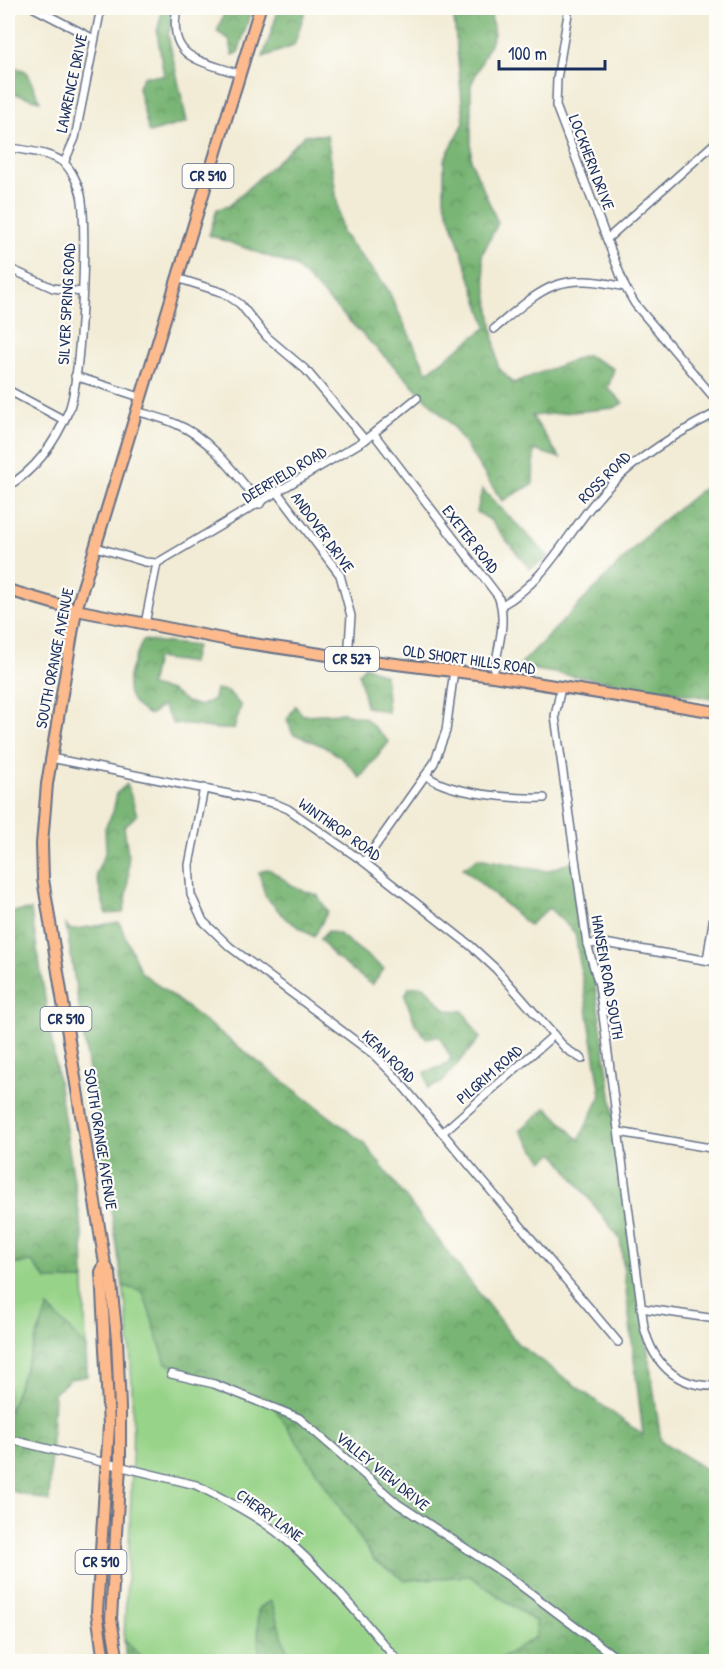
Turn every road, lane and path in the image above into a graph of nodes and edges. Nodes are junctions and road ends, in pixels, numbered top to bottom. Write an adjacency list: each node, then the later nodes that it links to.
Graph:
1 (34, 8): 6 (street)
2 (101, 8): 6 (street, LAWRENCE DRIVE)
3 (177, 8): 7 (street)
4 (260, 8): 7 (main road, SOUTH ORANGE AVENUE / CR 510)
5 (569, 8): 11 (street, LOCKHERN DRIVE)
6 (94, 39): 10 (street, LAWRENCE DRIVE)
7 (239, 74): 13 (main road, SOUTH ORANGE AVENUE / CR 510)
8 (717, 142): 11 (street)
9 (8, 147): 10 (street)
10 (64, 163): 15 (street, SILVER SPRING ROAD)
11 (607, 239): 14 (street, LOCKHERN DRIVE)
12 (8, 268): 15 (street)
13 (177, 278): 19 (main road, SOUTH ORANGE AVENUE / CR 510); 26 (street)
14 (625, 287): 16 (street); 21 (street, LOCKHERN DRIVE)
15 (81, 292): 17 (street, SILVER SPRING ROAD)
16 (494, 329)
17 (75, 376): 19 (street); 24 (street, SILVER SPRING ROAD)
18 (8, 390): 24 (street)
19 (140, 397): 22 (main road, SOUTH ORANGE AVENUE / CR 510)
20 (417, 398): 25 (street, DEERFIELD ROAD)
21 (717, 400)
22 (136, 411): 29 (street); 30 (main road, SOUTH ORANGE AVENUE / CR 510)
23 (717, 412): 33 (street, ROSS ROAD)
24 (64, 420): 27 (street, SILVER SPRING ROAD)
25 (374, 434): 26 (street, DEERFIELD ROAD); 33 (street, EXETER ROAD)
26 (365, 440): 28 (street, DEERFIELD ROAD)
27 (8, 486)
28 (278, 493): 29 (street, DEERFIELD ROAD); 36 (street, ANDOVER DRIVE)
29 (260, 504): 31 (street, DEERFIELD ROAD)
30 (96, 547): 31 (street); 34 (main road, SOUTH ORANGE AVENUE / CR 510)
31 (157, 563): 35 (street)
32 (8, 590): 34 (main road, OLD SHORT HILLS ROAD / CR 527)
33 (502, 605): 38 (street)
34 (76, 610): 35 (main road, OLD SHORT HILLS ROAD / CR 527); 41 (main road, SOUTH ORANGE AVENUE / CR 510)
35 (145, 624): 36 (main road, OLD SHORT HILLS ROAD / CR 527)
36 (348, 658): 37 (main road, OLD SHORT HILLS ROAD / CR 527)
37 (454, 670): 38 (main road, OLD SHORT HILLS ROAD / CR 527); 42 (street)
38 (493, 676): 39 (main road, OLD SHORT HILLS ROAD / CR 527)
39 (561, 687): 40 (main road, OLD SHORT HILLS ROAD / CR 527); 47 (street, HANSEN ROAD SOUTH)
40 (717, 712)
41 (51, 758): 43 (street, WINTHROP ROAD); 55 (main road, SOUTH ORANGE AVENUE / CR 510)
42 (427, 776): 44 (street); 45 (street)
43 (204, 788): 45 (street, WINTHROP ROAD); 53 (street, KEAN ROAD)
44 (544, 798)
45 (364, 862): 50 (street, WINTHROP ROAD)
46 (717, 903): 48 (street)
47 (587, 944): 48 (street); 52 (street, HANSEN ROAD SOUTH)
48 (707, 960): 49 (street)
49 (717, 962)
50 (554, 1035): 51 (street, WINTHROP ROAD); 53 (street, PILGRIM ROAD)
51 (582, 1059)
52 (618, 1132): 54 (street); 56 (street, HANSEN ROAD SOUTH)
53 (442, 1133): 58 (street, KEAN ROAD)
54 (717, 1149)
55 (105, 1264): 62 (main road, SOUTH ORANGE AVENUE / CR 510); 63 (main road, SOUTH ORANGE AVENUE)
56 (641, 1308): 57 (street); 60 (street, HANSEN ROAD SOUTH)
57 (717, 1318)
58 (618, 1342)
59 (171, 1374): 67 (street, VALLEY VIEW DRIVE)
60 (717, 1386)
61 (8, 1439): 62 (street, CHERRY LANE)
62 (108, 1462): 63 (street, CHERRY LANE); 64 (main road, SOUTH ORANGE AVENUE / CR 510)
63 (120, 1466): 65 (main road, SOUTH ORANGE AVENUE); 66 (street, CHERRY LANE)
64 (104, 1662)
65 (118, 1662)
66 (399, 1662)
67 (622, 1662)

